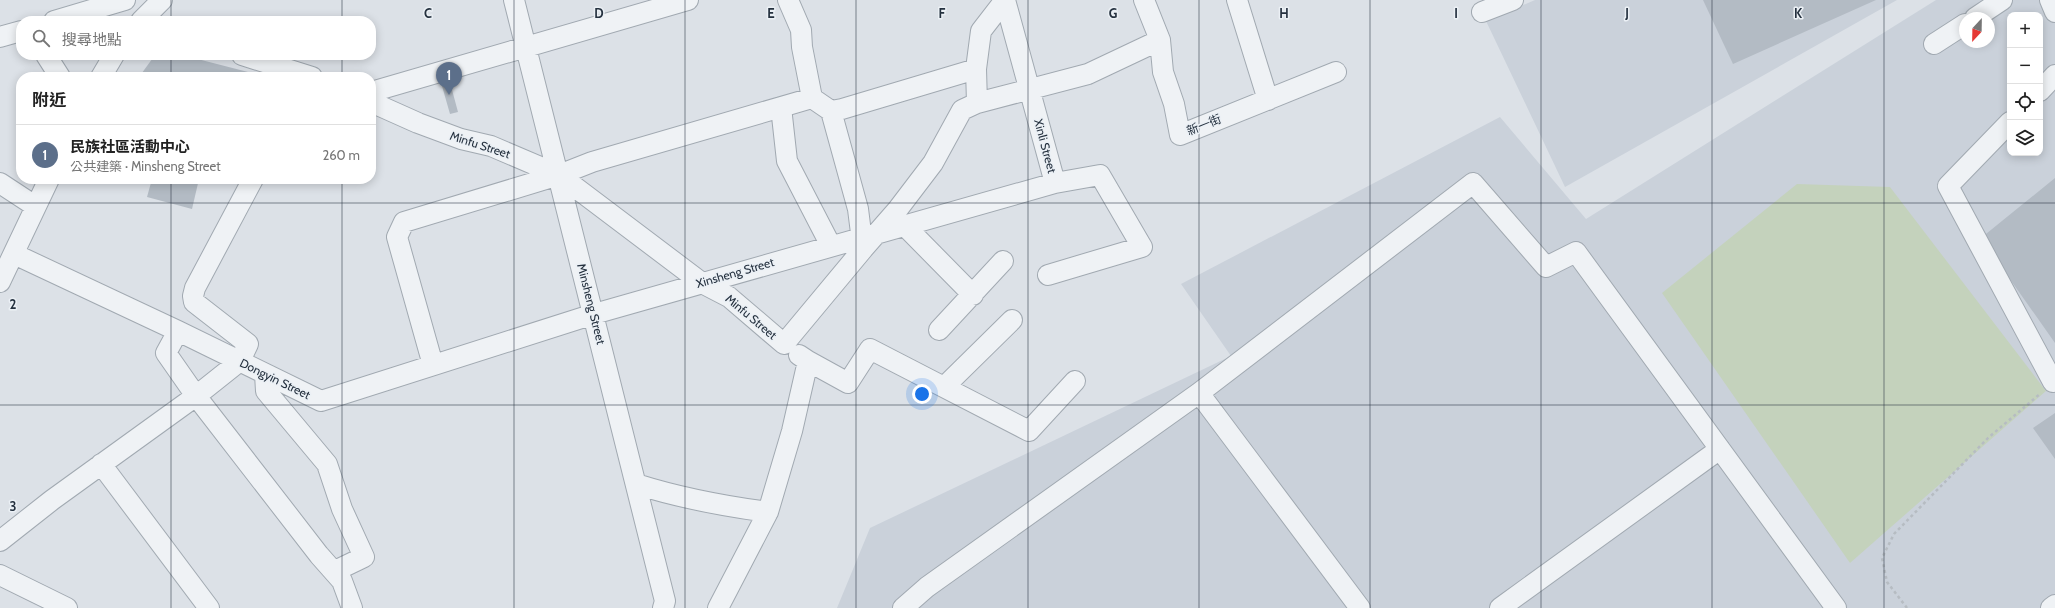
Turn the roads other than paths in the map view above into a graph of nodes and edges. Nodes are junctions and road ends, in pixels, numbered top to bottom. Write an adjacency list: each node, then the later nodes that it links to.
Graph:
1 (125, 0): 15 (street)
2 (162, 0): 16 (street)
3 (514, 0): 20 (street, Minsheng Street)
4 (788, 0): 33 (street)
5 (1005, 0): 24 (street); 31 (street, Xinli Street)
6 (1146, 0): 18 (street, 新一街)
7 (1237, 0): 34 (street)
8 (1513, 0): 12 (street)
9 (2002, 0): 13 (street)
10 (2050, 0): 14 (street)
11 (678, 1): 20 (street)
12 (1482, 12)
13 (1983, 12)
14 (2055, 12)
15 (71, 16)
16 (145, 16)
17 (1959, 28): 19 (street)
18 (1160, 40): 31 (street, Minfu Street); 34 (street, 新一街)
19 (1934, 44)
20 (525, 48): 32 (street); 40 (street, Minsheng Street)
21 (49, 60): 25 (street)
22 (111, 60): 26 (street)
23 (258, 60): 27 (street)
24 (976, 69): 35 (street); 38 (street)
25 (57, 72)
26 (104, 72)
27 (296, 72)
28 (1336, 72): 34 (street, 新一街)
29 (2055, 75): 30 (street)
30 (2043, 88)
31 (1029, 90): 35 (street, Minfu Street); 42 (street, Xinli Street)
32 (376, 91)
33 (812, 98): 37 (street); 38 (street)
34 (1268, 100)
35 (977, 103): 47 (street, Minfu Street)
36 (376, 104): 40 (street, Minfu Street)
37 (781, 107): 40 (street); 48 (street)
38 (831, 111): 47 (street)
39 (2007, 125): 65 (street)
40 (559, 175): 53 (street, Minfu Street); 55 (street, Minsheng Street); 62 (street)
41 (0, 183): 45 (street)
42 (1055, 183): 46 (street, Xinli Street); 51 (street)
43 (46, 184): 45 (street)
44 (250, 184): 60 (street)
45 (35, 206): 49 (street)
46 (904, 226): 47 (street, Xinli Street); 54 (street)
47 (866, 240): 48 (street, Xinsheng Street); 59 (street, Minfu Street)
48 (831, 246): 53 (street, Xinsheng Street)
49 (14, 254): 52 (street); 58 (street, Dongyin Street)
50 (1003, 261): 54 (street)
51 (1048, 275)
52 (0, 282)
53 (702, 283): 55 (street, Xinsheng Street); 59 (street, Minfu Street)
54 (973, 295): 57 (street)
55 (594, 314): 62 (street, Dongyin Street); 71 (street, Minsheng Street)
56 (1012, 320): 66 (street)
57 (939, 330)
58 (178, 331): 60 (street, Dongyin Street); 68 (street)
59 (784, 344): 61 (street)
60 (240, 361): 63 (street, Dongyin Street); 68 (street)
61 (808, 361): 66 (street); 72 (street)
62 (433, 365): 63 (street, Dongyin Street)
63 (265, 374): 74 (street)
64 (1075, 381): 66 (street)
65 (2054, 382)
66 (944, 387)
67 (1199, 393): 69 (street); 82 (street); 83 (street)
68 (196, 396): 70 (street); 74 (street)
69 (1720, 449): 84 (street); 85 (street)
70 (102, 464): 73 (street); 78 (street)
71 (636, 484): 72 (street); 80 (street, Minsheng Street)
72 (768, 512): 81 (street)
73 (0, 542)
74 (335, 571): 79 (street)
75 (0, 575): 77 (street)
76 (2055, 605): 86 (street)
77 (67, 608)
78 (209, 608)
79 (352, 608)
80 (663, 608)
81 (718, 608)
82 (903, 608)
83 (1360, 608)
84 (1500, 608)
85 (1836, 608)
86 (2051, 608)

